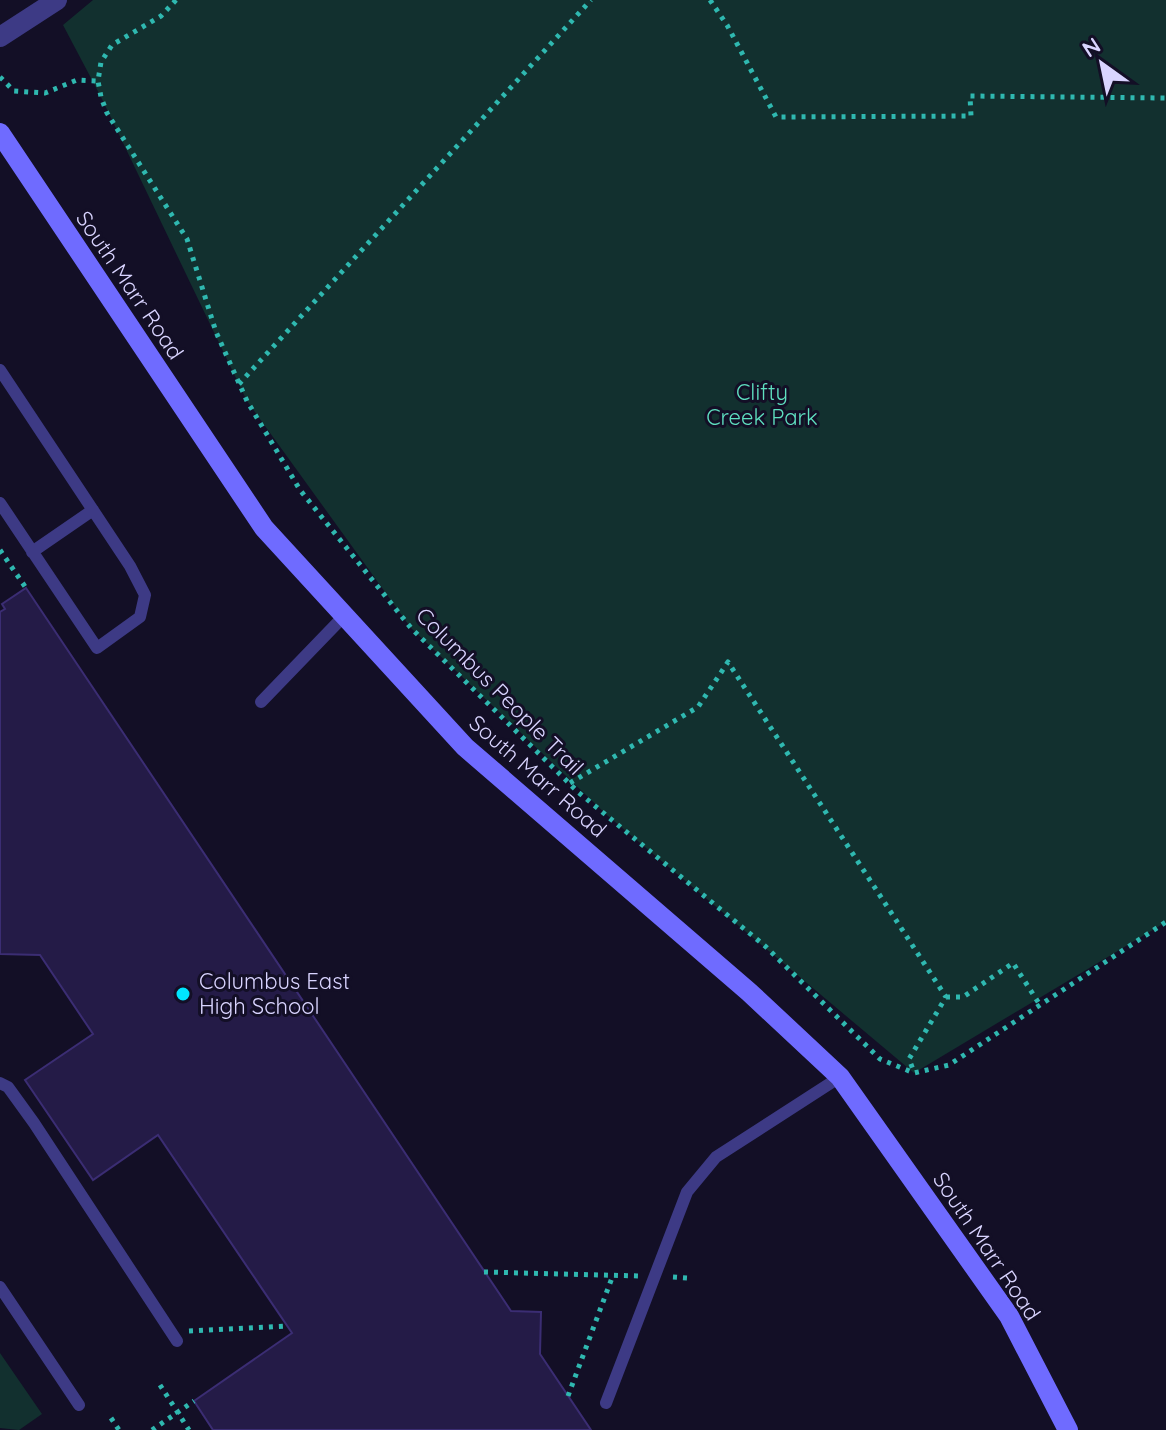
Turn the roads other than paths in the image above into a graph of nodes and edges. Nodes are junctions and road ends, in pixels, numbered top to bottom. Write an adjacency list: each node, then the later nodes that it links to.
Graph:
1 (57, 0): 2 (street)
2 (0, 37)
3 (0, 133): 8 (street, South Marr Road)
4 (0, 370): 6 (lane)
5 (0, 503): 7 (lane)
6 (93, 510): 7 (lane); 7 (lane)
7 (32, 552)
8 (344, 616): 9 (lane); 10 (street, South Marr Road)
9 (261, 702)
10 (840, 1077): 14 (lane); 16 (street, South Marr Road)
11 (0, 1083): 13 (lane)
12 (0, 1287): 15 (lane)
13 (180, 1336)
14 (606, 1403)
15 (79, 1405)
16 (1068, 1430)

